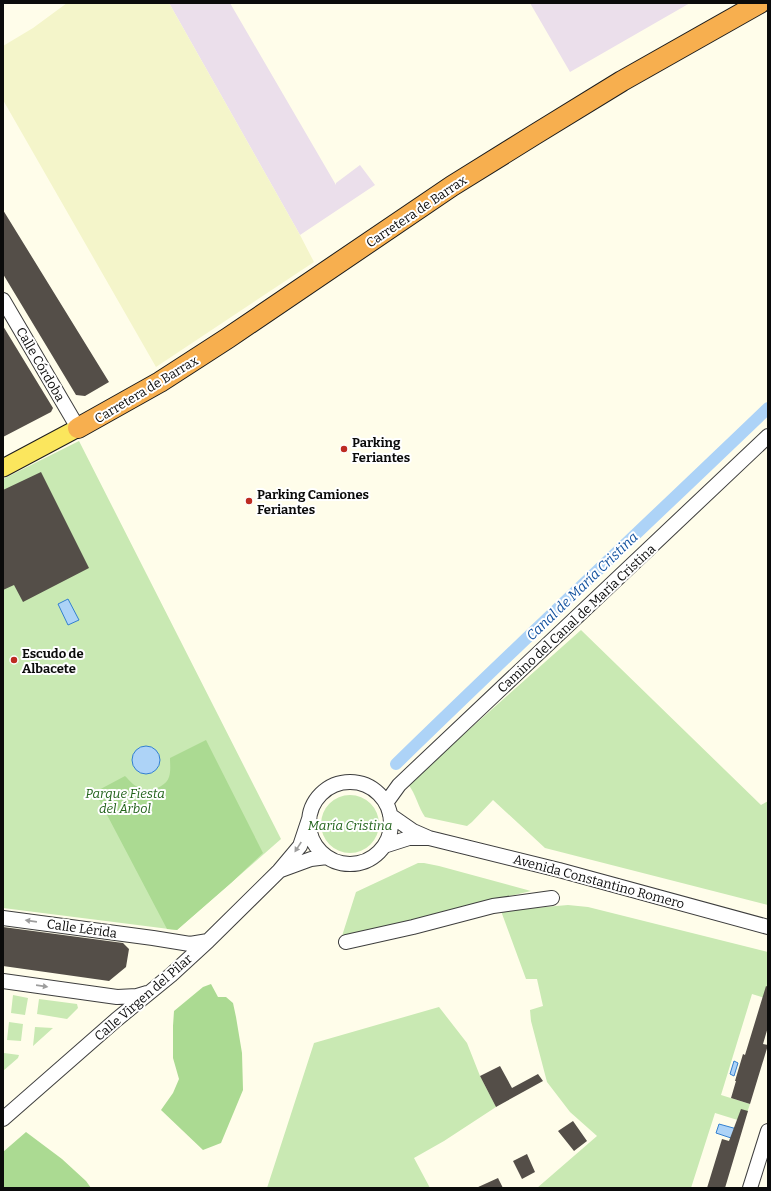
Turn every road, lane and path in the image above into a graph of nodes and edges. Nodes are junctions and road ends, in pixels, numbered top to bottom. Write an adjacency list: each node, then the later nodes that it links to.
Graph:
1 (760, 3): 4 (highway, Carretera de Barrax)
2 (3, 300): 3 (street, Calle Córdoba)
3 (9, 322): 4 (street, Calle Córdoba)
4 (78, 428): 6 (main road)
5 (768, 436): 7 (street, Camino del Canal de María Cristina)
6 (3, 467)
7 (388, 809): 8 (street); 9 (street, Avenida Constantino Romero); 10 (street)
8 (309, 819): 11 (street); 12 (street, Calle Virgen del Pilar, one-way to 12)
9 (429, 838): 10 (street, Avenida Constantino Romero); 15 (street, Avenida Constantino Romero)
10 (384, 846): 11 (street)
11 (327, 857): 12 (street, Calle Virgen del Pilar)
12 (279, 871): 17 (street, Calle Virgen del Pilar)
13 (552, 898): 18 (street)
14 (3, 918): 16 (street, Calle Lérida, one-way to 14)
15 (768, 927)
16 (160, 939): 17 (street, Calle Lérida); 19 (street, Calle Lérida)
17 (208, 941): 19 (street, Calle Virgen del Pilar)
18 (346, 942)
19 (171, 975): 21 (street, Calle Virgen del Pilar)
20 (3, 981): 22 (street, one-way to 22)
21 (150, 992): 22 (street); 23 (street, Calle Virgen del Pilar)
22 (117, 997): 23 (street)
23 (116, 1020): 24 (street, Calle Virgen del Pilar)
24 (3, 1119)
25 (768, 1131): 26 (street)
26 (750, 1188)

